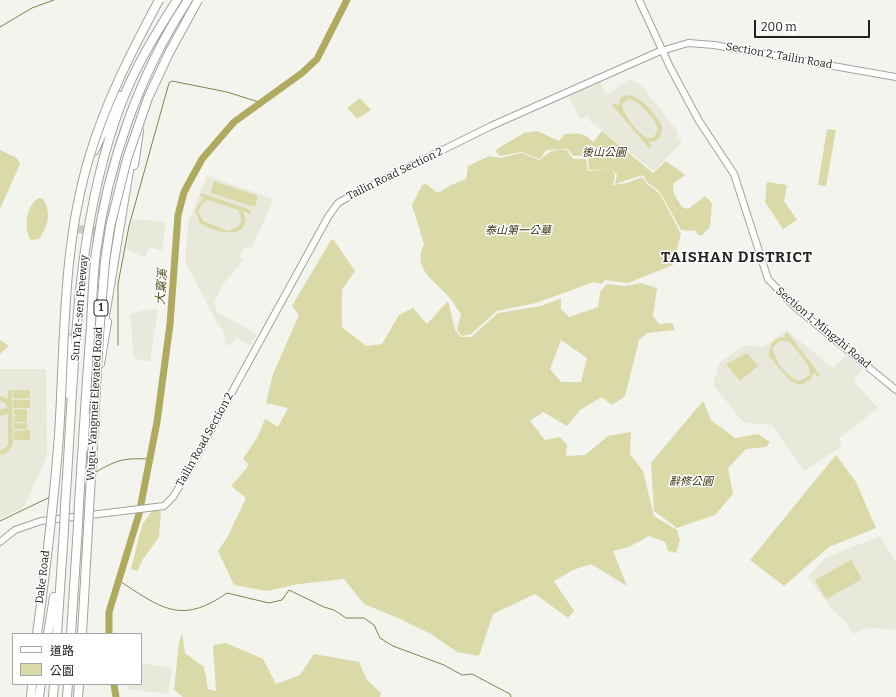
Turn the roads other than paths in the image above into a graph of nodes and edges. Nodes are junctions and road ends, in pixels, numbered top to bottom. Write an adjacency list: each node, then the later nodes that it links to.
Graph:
1 (159, 0): 23 (highway, bridge)
2 (177, 0): 8 (highway, Sun Yat-sen Freeway / 1)
3 (188, 0): 7 (highway, Sun Yat-sen Freeway / 1)
4 (193, 0): 10 (highway)
5 (198, 0): 29 (highway, Wugu-Yangmei Elevated Road / 1, bridge)
6 (639, 0): 9 (main road, Section 1, Mingzhi Road)
7 (177, 17): 10 (highway); 18 (highway, Sun Yat-sen Freeway / 1)
8 (148, 47): 16 (highway, Sun Yat-sen Freeway / 1); 16 (highway)
9 (662, 50): 11 (main road, Section 2, Tailin Road); 15 (main road, Section 1, Mingzhi Road); 19 (main road, Section 2, Tailin Road)
10 (160, 56): 12 (highway)
11 (896, 77)
12 (143, 104): 14 (highway); 17 (highway)
13 (107, 232): 14 (highway)
14 (118, 234): 17 (highway)
15 (896, 390)
16 (71, 434): 22 (highway, Sun Yat-sen Freeway / 1, bridge)
17 (86, 464): 18 (highway)
18 (81, 503): 20 (highway, Sun Yat-sen Freeway / 1, bridge)
19 (50, 520): 21 (main road); 24 (main road, Dake Road)
20 (80, 525): 27 (highway, Sun Yat-sen Freeway / 1); 28 (highway)
21 (0, 542)
22 (62, 553): 25 (highway); 26 (highway, Sun Yat-sen Freeway / 1)
23 (36, 633)
24 (36, 633)
25 (48, 633)
26 (57, 633)
27 (70, 633)
28 (76, 633)
29 (82, 633)
30 (30, 685): 37 (main road)
31 (30, 685): 38 (highway)
32 (41, 685): 39 (highway)
33 (54, 685): 40 (highway)
34 (68, 685): 41 (highway)
35 (73, 685): 42 (highway)
36 (78, 685): 43 (highway)
37 (27, 697)
38 (31, 697)
39 (39, 697)
40 (53, 697)
41 (67, 697)
42 (72, 697)
43 (78, 697)

